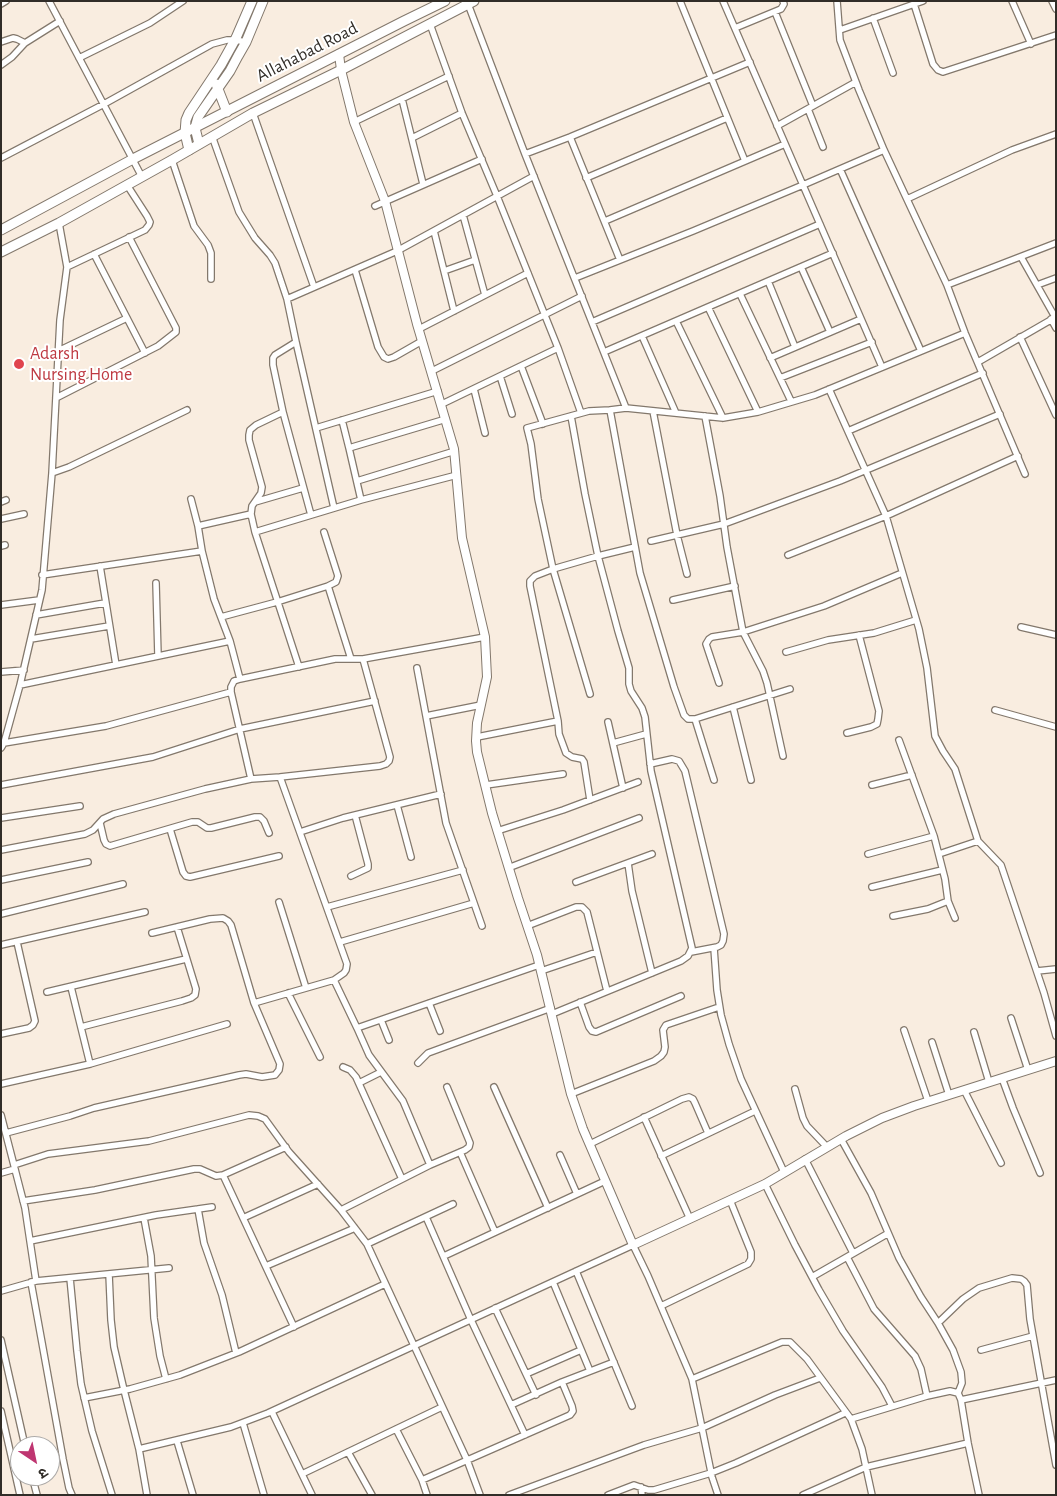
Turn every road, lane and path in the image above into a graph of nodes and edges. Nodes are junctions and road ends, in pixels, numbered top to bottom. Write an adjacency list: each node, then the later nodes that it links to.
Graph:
1 (6, 1): 15 (street)
2 (49, 1): 20 (street)
3 (182, 1): 31 (street)
4 (252, 1): 25 (main road)
5 (263, 1): 27 (main road)
6 (445, 1): 30 (main road, Allahabad Road)
7 (680, 1): 37 (street)
8 (723, 1): 22 (street)
9 (783, 1): 18 (street)
10 (837, 1): 23 (street)
11 (923, 1): 16 (street)
12 (1012, 1): 29 (street)
13 (1052, 1): 17 (street)
14 (471, 3): 21 (main road); 61 (street)
15 (1, 4)
16 (914, 4): 19 (street); 29 (street)
17 (1056, 9)
18 (775, 12): 22 (street); 43 (street)
19 (873, 18): 23 (street); 35 (street)
20 (60, 22): 28 (street); 31 (street)
21 (430, 24): 34 (main road); 36 (street)
22 (735, 28): 32 (street)
23 (840, 30): 39 (street)
24 (1056, 36): 29 (street)
25 (235, 40): 27 (street); 38 (main road); 42 (street)
26 (1, 42): 28 (street)
27 (246, 42): 40 (main road)
28 (25, 43): 33 (street)
29 (1031, 44)
30 (339, 54): 34 (street); 44 (main road, Allahabad Road)
31 (80, 58): 42 (street)
32 (750, 62): 37 (street); 49 (street)
33 (1, 65)
34 (341, 70): 45 (main road); 48 (street)
35 (893, 73)
36 (449, 76): 41 (street); 46 (street)
37 (710, 78): 47 (street); 55 (street)
38 (212, 79): 40 (main road); 51 (main road)
39 (856, 82): 43 (street); 60 (street)
40 (218, 88): 44 (main road); 50 (main road)
41 (402, 99): 48 (street); 54 (street)
42 (104, 104): 62 (street); 64 (street)
43 (810, 107): 49 (street); 58 (street)
44 (227, 112): 50 (main road, Allahabad Road)
45 (253, 113): 53 (main road); 104 (street)
46 (462, 113): 54 (street); 63 (street)
47 (727, 118): 66 (street); 70 (street)
48 (354, 122): 76 (street)
49 (777, 126): 57 (street)
50 (195, 128): 51 (main road, Allahabad Road); 56 (main road)
51 (185, 133): 59 (main road); 64 (main road, Allahabad Road)
52 (1056, 135): 75 (street)
53 (212, 136): 56 (main road); 108 (street)
54 (412, 138): 71 (street)
55 (570, 138): 61 (street); 70 (street)
56 (199, 144): 59 (main road)
57 (785, 144): 66 (street); 73 (street)
58 (823, 147)
59 (189, 150): 65 (main road)
60 (884, 150): 67 (street); 75 (street)
61 (525, 154): 68 (street)
62 (1, 158)
63 (482, 159): 71 (street); 74 (street)
64 (133, 160): 69 (street); 82 (main road, Allahabad Road)
65 (172, 160): 69 (main road); 100 (street)
66 (745, 161): 79 (street)
67 (840, 169): 73 (street); 129 (street)
68 (534, 176): 74 (street); 98 (street)
69 (142, 177): 72 (main road)
70 (586, 178): 79 (street)
71 (423, 184): 76 (street)
72 (126, 185): 80 (main road); 84 (street)
73 (804, 185): 81 (street); 92 (street)
74 (498, 196): 78 (street); 97 (street)
75 (907, 199): 103 (street)
76 (384, 201): 77 (street); 86 (street)
77 (375, 206)
78 (463, 215): 83 (street); 91 (street)
79 (605, 221): 92 (street)
80 (59, 223): 87 (main road); 93 (street)
81 (820, 224): 88 (street); 116 (street)
82 (1, 230)
83 (434, 231): 86 (street); 96 (street)
84 (129, 237): 89 (street); 131 (street)
85 (1056, 244): 90 (street)
86 (397, 251): 95 (street); 118 (street)
87 (1, 252)
88 (833, 253): 94 (street); 114 (street)
89 (94, 254): 93 (street); 112 (street)
90 (1021, 257): 102 (street); 103 (street)
91 (475, 260): 96 (street); 106 (street)
92 (620, 260): 98 (street)
93 (67, 267): 128 (street)
94 (801, 267): 101 (street); 119 (street)
95 (355, 270): 104 (street); 123 (street)
96 (444, 272): 110 (street)
97 (528, 273): 106 (street); 111 (street)
98 (574, 278): 107 (street)
99 (1056, 278): 102 (street)
100 (211, 279)
101 (768, 281): 105 (street); 126 (street)
102 (1037, 285): 113 (street)
103 (946, 286): 120 (street)
104 (314, 288): 108 (street)
105 (740, 294): 109 (street); 132 (street)
106 (485, 295): 110 (street)
107 (582, 296): 111 (street); 116 (street)
108 (287, 299): 124 (street)
109 (708, 308): 115 (street); 151 (street)
110 (454, 311): 118 (street)
111 (544, 314): 127 (street); 136 (street)
112 (127, 318): 128 (street); 131 (street)
113 (1054, 318): 117 (street); 122 (street)
114 (862, 319): 119 (street); 125 (street)
115 (676, 321): 121 (street); 159 (street)
116 (592, 322): 130 (street)
117 (1056, 328)
118 (419, 329): 123 (street)
119 (830, 332): 126 (street)
120 (965, 333): 129 (street); 133 (street)
121 (642, 336): 130 (street); 153 (street)
122 (1020, 338): 133 (street); 156 (street)
123 (422, 341): 136 (street)
124 (296, 342): 150 (street); 163 (street)
125 (872, 342): 135 (street); 139 (street)
126 (795, 347): 132 (street)
127 (558, 348): 134 (street); 152 (street)
128 (58, 351): 143 (street)
129 (921, 351): 135 (street)
130 (604, 352): 146 (street)
131 (145, 353): 143 (street)
132 (770, 358): 139 (street)
133 (978, 362): 137 (street)
134 (521, 366): 138 (street); 162 (street)
135 (882, 367): 141 (street)
136 (432, 371): 142 (street)
137 (983, 373): 155 (street); 164 (street)
138 (500, 376): 140 (street); 154 (street)
139 (780, 378): 144 (street)
140 (474, 389): 145 (street); 165 (street)
141 (829, 389): 144 (street); 164 (street)
142 (438, 391): 145 (street); 161 (street)
143 (56, 398): 170 (street)
144 (791, 402): 151 (street)
145 (442, 404): 160 (street)
146 (626, 408): 148 (street); 149 (street)
147 (187, 410): 170 (street)
148 (610, 410): 152 (street); 190 (street)
149 (653, 411): 153 (street); 188 (street)
150 (283, 412): 174 (street); 177 (street)
151 (758, 412): 159 (street)
152 (581, 413): 157 (street)
153 (676, 413): 158 (street)
154 (512, 414)
155 (1000, 414): 168 (street); 169 (street)
156 (1056, 415)
157 (571, 416): 162 (street); 193 (street)
158 (705, 416): 159 (street); 184 (street)
159 (723, 418)
160 (446, 419): 166 (street); 167 (street)
161 (342, 420): 163 (street); 166 (street)
162 (543, 424): 195 (street)
163 (316, 428): 178 (street)
164 (848, 431): 169 (street)
165 (485, 434)
166 (349, 448): 173 (street)
167 (455, 451): 172 (street); 173 (street)
168 (1018, 456): 171 (street); 182 (street)
169 (865, 470): 182 (street); 184 (street)
170 (52, 473): 198 (street)
171 (1025, 474)
172 (457, 475): 176 (street); 215 (street)
173 (356, 481): 176 (street)
174 (303, 488): 177 (street); 181 (street)
175 (192, 499): 185 (street)
176 (361, 500): 178 (street)
177 (255, 502): 180 (street)
178 (334, 508): 181 (street)
179 (24, 514): 183 (street)
180 (251, 514): 185 (street); 186 (street)
181 (311, 515): 186 (street)
182 (886, 516): 192 (street); 196 (street)
183 (1, 519)
184 (724, 524): 188 (street); 201 (street)
185 (198, 526): 191 (street)
186 (255, 532): 204 (street)
187 (324, 532): 200 (street)
188 (677, 535): 189 (street); 197 (street)
189 (650, 541)
190 (635, 547): 193 (street); 239 (street)
191 (202, 551): 194 (street); 208 (street)
192 (788, 555)
193 (598, 556): 195 (street); 245 (street)
194 (100, 566): 198 (street); 205 (street)
195 (553, 569): 232 (street); 240 (street)
196 (902, 573): 209 (street); 212 (street)
197 (687, 574)
198 (42, 575): 202 (street)
199 (156, 583): 219 (street)
200 (328, 586): 204 (street); 220 (street)
201 (735, 586): 203 (street); 212 (street)
202 (39, 600): 206 (street); 207 (street)
203 (673, 600)
204 (277, 602): 208 (street); 223 (street)
205 (105, 603): 207 (street); 210 (street)
206 (1, 604)
207 (36, 615): 216 (street)
208 (221, 617): 217 (street)
209 (916, 620): 213 (street); 276 (street)
210 (109, 626): 216 (street); 222 (street)
211 (1022, 627): 214 (street)
212 (743, 632): 228 (street); 233 (street)
213 (859, 635): 218 (street); 244 (street)
214 (1056, 635)
215 (484, 637): 221 (street); 235 (street)
216 (31, 639): 225 (street)
217 (230, 641): 219 (street); 227 (street)
218 (786, 652)
219 (158, 656): 222 (street)
220 (351, 659): 221 (street); 223 (street)
221 (363, 659): 234 (street)
222 (116, 665): 229 (street)
223 (299, 667): 227 (street)
224 (417, 668): 238 (street)
225 (24, 670): 226 (street); 229 (street)
226 (1, 672)
227 (240, 679): 231 (street)
228 (720, 683)
229 (20, 685): 249 (street)
230 (790, 689): 233 (street)
231 (231, 692): 243 (street); 249 (street)
232 (590, 694)
233 (770, 696): 236 (street); 250 (street)
234 (374, 701): 243 (street); 254 (street)
235 (481, 705): 238 (street); 246 (street)
236 (733, 707): 239 (street); 257 (street)
237 (995, 710): 242 (street)
238 (426, 716): 263 (street)
239 (695, 719): 256 (street)
240 (558, 721): 246 (street); 264 (street)
241 (608, 722): 248 (street)
242 (1056, 727)
243 (240, 729): 255 (street); 259 (street)
244 (847, 733)
245 (646, 734): 248 (street); 251 (street)
246 (477, 737): 260 (street)
247 (899, 740): 253 (street)
248 (613, 743): 262 (street)
249 (3, 746)
250 (784, 756)
251 (650, 764): 308 (street); 310 (street)
252 (563, 774): 260 (street)
253 (912, 775): 261 (street); 275 (street)
254 (280, 777): 255 (street); 273 (street)
255 (251, 779): 270 (street)
256 (714, 780)
257 (751, 780)
258 (638, 782): 262 (street)
259 (1, 785)
260 (486, 785): 272 (street)
261 (872, 786)
262 (623, 788): 264 (street)
263 (441, 794): 265 (street); 286 (street)
264 (590, 800): 272 (street)
265 (397, 805): 267 (street); 282 (street)
266 (80, 806): 268 (street)
267 (354, 815): 273 (street); 288 (street)
268 (1, 818)
269 (639, 818): 285 (street)
270 (100, 823): 271 (street); 277 (street)
271 (170, 829): 274 (street); 281 (street)
272 (497, 831): 285 (street)
273 (300, 832): 296 (street)
274 (269, 833)
275 (934, 836): 279 (street); 280 (street)
276 (978, 841): 280 (street); 314 (street)
277 (1, 850)
278 (652, 854): 284 (street)
279 (868, 854)
280 (939, 854): 287 (street)
281 (279, 856)
282 (411, 857)
283 (88, 862): 289 (street)
284 (628, 863): 290 (street); 315 (street)
285 (508, 868): 302 (street)
286 (463, 870): 295 (street); 296 (street)
287 (942, 870): 292 (street); 293 (street)
288 (351, 876)
289 (1, 880)
290 (576, 882)
291 (123, 884): 298 (street)
292 (872, 887)
293 (948, 901): 299 (street); 300 (street)
294 (279, 902): 318 (street)
295 (474, 903): 301 (street); 306 (street)
296 (327, 907): 306 (street)
297 (146, 912): 305 (street)
298 (1, 914)
299 (893, 916)
300 (955, 918)
301 (482, 926)
302 (527, 926): 309 (street); 312 (street)
303 (177, 927): 304 (street); 311 (street); 324 (street)
304 (152, 933)
305 (17, 942): 307 (street); 336 (street)
306 (340, 942): 316 (street)
307 (1, 945)
308 (714, 948): 310 (street); 326 (street)
309 (597, 952): 312 (street); 319 (street)
310 (691, 952): 315 (street)
311 (186, 959): 317 (street); 331 (street)
312 (540, 968): 325 (street); 327 (street)
313 (1056, 969): 314 (street)
314 (1037, 971): 337 (street)
315 (652, 973): 319 (street)
316 (334, 980): 318 (street); 332 (street)
317 (71, 987): 320 (street); 331 (street)
318 (306, 988): 321 (street)
319 (607, 991): 323 (street)
320 (48, 992)
321 (288, 993): 324 (street); 340 (street)
322 (681, 996): 323 (street)
323 (580, 1002): 327 (street)
324 (254, 1003): 361 (street)
325 (429, 1003): 329 (street); 334 (street)
326 (719, 1006): 355 (street); 358 (street)
327 (551, 1011): 342 (street); 355 (street)
328 (1011, 1018): 345 (street)
329 (381, 1020): 332 (street); 338 (street)
330 (227, 1024): 343 (street)
331 (81, 1027): 343 (street)
332 (357, 1028): 346 (street)
333 (904, 1030): 357 (street)
334 (440, 1031)
335 (974, 1032): 348 (street)
336 (1, 1034)
337 (1056, 1036)
338 (389, 1040)
339 (932, 1042): 356 (street)
340 (320, 1057)
341 (1056, 1061): 345 (street)
342 (418, 1063)
343 (90, 1064): 350 (street)
344 (343, 1067): 349 (street)
345 (1028, 1070): 347 (street)
346 (381, 1072): 349 (street); 372 (street)
347 (1002, 1078): 348 (street); 376 (street)
348 (989, 1082): 354 (street)
349 (359, 1083): 378 (street)
350 (1, 1084)
351 (447, 1087): 367 (street)
352 (494, 1087): 387 (street)
353 (795, 1089): 366 (street)
354 (964, 1090): 356 (street); 371 (street)
355 (571, 1094): 364 (street)
356 (949, 1095): 357 (street)
357 (928, 1102): 363 (street)
358 (755, 1111): 362 (street); 374 (street)
359 (1, 1115): 361 (street)
360 (644, 1117): 362 (street); 364 (street); 369 (street)
361 (6, 1133): 373 (street)
362 (708, 1133): 369 (street)
363 (841, 1139): 366 (street); 396 (street)
364 (590, 1144): 379 (street)
365 (286, 1147): 373 (street); 377 (street); 380 (street)
366 (827, 1147): 370 (street)
367 (460, 1152): 372 (street); 395 (street)
368 (560, 1156): 382 (street)
369 (662, 1156): 393 (street)
370 (805, 1159): 374 (street); 400 (street)
371 (1001, 1163)
372 (430, 1165): 378 (street)
373 (14, 1167): 375 (street); 384 (street)
374 (784, 1172): 381 (street)
375 (1, 1173)
376 (1040, 1173)
377 (223, 1175): 384 (street); 392 (street)
378 (402, 1179): 389 (street)
379 (605, 1181): 382 (street); 399 (street)
380 (318, 1184): 389 (street); 392 (street)
381 (765, 1184): 383 (street); 407 (street)
382 (577, 1194): 387 (street)
383 (730, 1200): 393 (street); 413 (street)
384 (23, 1201): 397 (street)
385 (453, 1204): 390 (street)
386 (212, 1207): 388 (street)
387 (548, 1208): 395 (street)
388 (198, 1209): 391 (street); 423 (street)
389 (341, 1210): 394 (street)
390 (426, 1216): 398 (street); 401 (street)
391 (144, 1218): 397 (street); 404 (street)
392 (243, 1218): 402 (street)
393 (690, 1219): 399 (street)
394 (354, 1228): 398 (street); 402 (street)
395 (495, 1232): 401 (street)
396 (887, 1234): 400 (street); 416 (street)
397 (30, 1241): 409 (street)
398 (367, 1244): 411 (street)
399 (633, 1245): 405 (street); 413 (street)
400 (850, 1255): 407 (street); 435 (street)
401 (444, 1256): 415 (street)
402 (266, 1266): 417 (street)
403 (168, 1268): 404 (street)
404 (152, 1269): 406 (street); 429 (street)
405 (576, 1271): 410 (street); 424 (street)
406 (108, 1274): 408 (street); 433 (street)
407 (812, 1277): 440 (street)
408 (70, 1278): 409 (street); 437 (street)
409 (34, 1282): 412 (street); 464 (street)
410 (553, 1282): 414 (street); 421 (street)
411 (385, 1284): 417 (street); 420 (street)
412 (1, 1291)
413 (661, 1306): 427 (street)
414 (495, 1308): 415 (street); 426 (street)
415 (471, 1320): 420 (street); 438 (street)
416 (938, 1323): 418 (street); 436 (street)
417 (294, 1327): 423 (street)
418 (1033, 1336): 422 (street); 432 (street)
419 (1, 1340): 450 (street)
420 (414, 1346): 441 (street); 443 (street)
421 (581, 1350): 425 (street); 426 (street)
422 (981, 1350)
423 (236, 1353): 429 (street)
424 (614, 1362): 425 (street); 439 (street)
425 (590, 1371): 431 (street)
426 (526, 1374): 434 (street)
427 (692, 1378): 428 (street); 447 (street)
428 (820, 1378): 444 (street); 447 (street)
429 (166, 1379): 433 (street)
430 (1056, 1380): 432 (street)
431 (562, 1382): 434 (street); 449 (street)
432 (1042, 1383): 436 (street); 451 (street)
433 (124, 1390): 437 (street); 454 (street)
434 (536, 1395): 438 (street)
435 (927, 1396): 436 (street); 440 (street)
436 (960, 1397): 453 (street)
437 (84, 1398): 465 (street)
438 (511, 1405): 449 (street)
439 (632, 1406)
440 (892, 1406): 445 (street)
441 (442, 1407): 448 (street); 456 (street)
442 (1, 1412): 463 (street)
443 (272, 1412): 446 (street); 460 (street)
444 (845, 1412): 445 (street); 459 (street)
445 (851, 1419): 458 (street)
446 (243, 1423): 452 (street); 468 (street)
447 (702, 1428): 459 (street); 473 (street)
448 (396, 1429): 455 (street); 461 (street)
449 (525, 1435): 456 (street)
450 (23, 1436)
451 (1054, 1436): 457 (street)
452 (177, 1441): 454 (street); 467 (street)
453 (968, 1443): 458 (street); 479 (street)
454 (139, 1449): 466 (street)
455 (348, 1452): 460 (street); 470 (street)
456 (467, 1460): 461 (street); 472 (street)
457 (1056, 1465)
458 (866, 1467): 477 (street); 478 (street)
459 (711, 1473): 462 (street); 476 (street)
460 (302, 1474): 469 (street)
461 (422, 1480): 471 (street)
462 (641, 1487): 474 (street); 475 (street)
463 (20, 1495)
464 (72, 1495)
465 (112, 1495)
466 (147, 1495)
467 (193, 1495)
468 (264, 1495)
469 (312, 1495)
470 (372, 1495)
471 (427, 1495)
472 (480, 1495)
473 (509, 1495)
474 (608, 1495)
475 (642, 1495)
476 (718, 1495)
477 (803, 1495)
478 (872, 1495)
479 (979, 1495)

